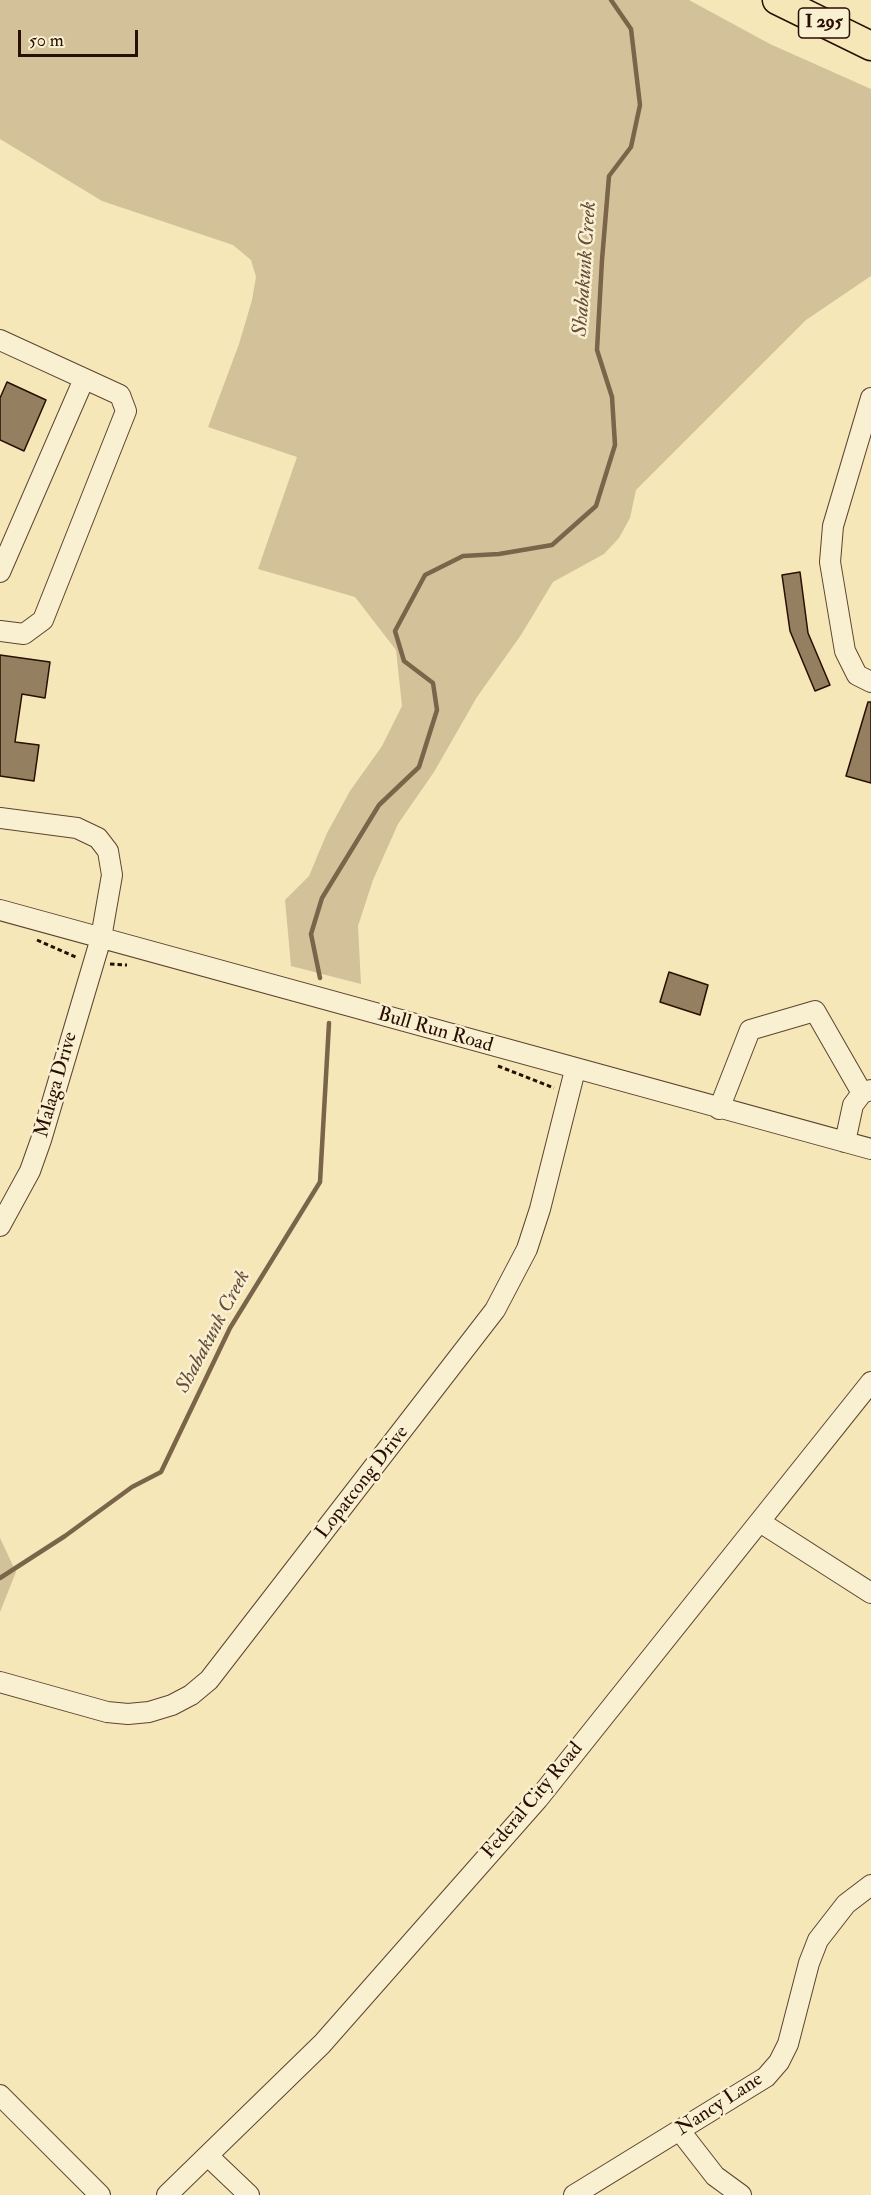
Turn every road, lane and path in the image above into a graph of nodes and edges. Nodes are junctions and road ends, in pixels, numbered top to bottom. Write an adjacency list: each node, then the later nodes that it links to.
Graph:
1 (777, 0): 2 (highway, I 295)
2 (871, 46)
3 (0, 340): 4 (street)
4 (84, 379): 6 (street); 7 (street)
5 (871, 399): 8 (street)
6 (0, 572)
7 (0, 631)
8 (871, 682)
9 (0, 818): 12 (street, Malaga Drive)
10 (0, 910): 12 (street, Bull Run Road)
11 (31, 937): 13 (path)
12 (101, 938): 13 (street, Malaga Drive); 16 (street, Bull Run Road)
13 (93, 963): 14 (path); 22 (street, Malaga Drive)
14 (136, 967)
15 (490, 1063): 18 (path)
16 (575, 1070): 18 (street, Lopatcong Drive); 19 (street, Bull Run Road)
17 (866, 1091): 19 (street); 20 (street)
18 (568, 1092): 26 (street, Lopatcong Drive)
19 (719, 1109): 20 (street, Bull Run Road)
20 (845, 1142): 21 (street, Bull Run Road)
21 (871, 1149)
22 (0, 1226)
23 (871, 1382): 24 (street, Federal City Road)
24 (760, 1522): 25 (street); 30 (street, Federal City Road)
25 (871, 1593)
26 (0, 1682)
27 (871, 1885): 29 (street, Nancy Lane)
28 (0, 2096): 31 (street)
29 (680, 2131): 34 (street, Nancy Lane); 35 (street)
30 (208, 2156): 32 (street, Federal City Road); 33 (street)
31 (100, 2195)
32 (167, 2195)
33 (249, 2195)
34 (574, 2195)
35 (741, 2195)

